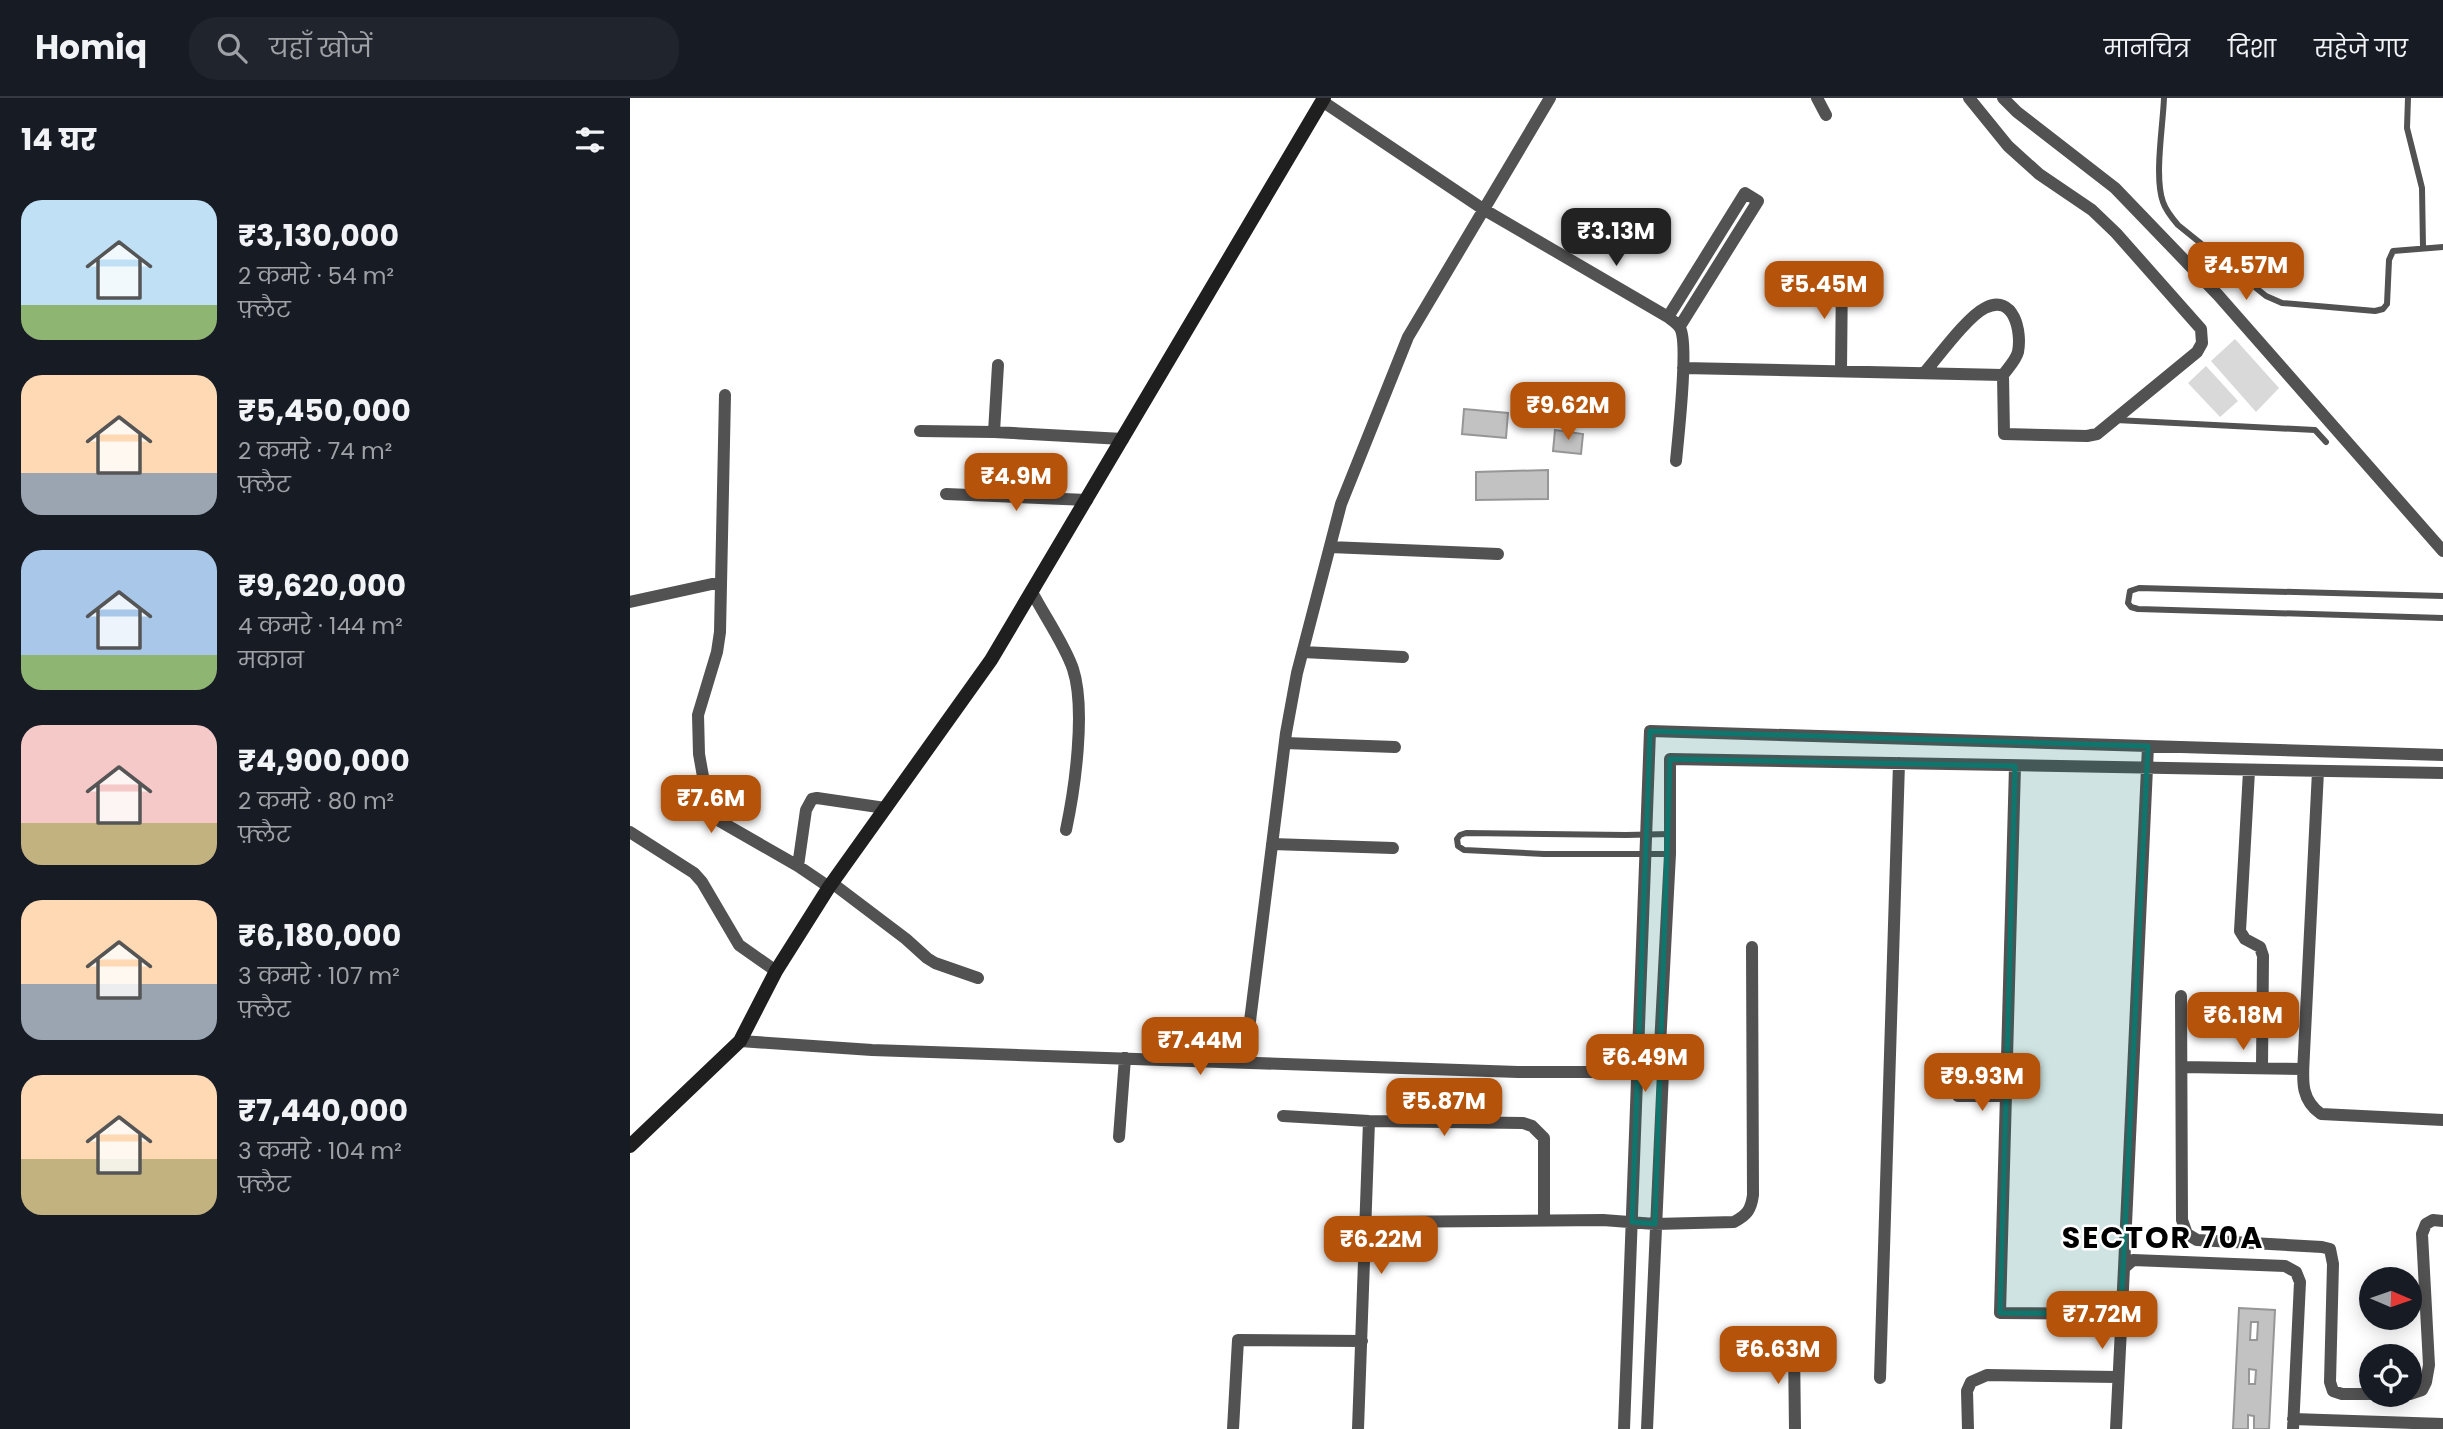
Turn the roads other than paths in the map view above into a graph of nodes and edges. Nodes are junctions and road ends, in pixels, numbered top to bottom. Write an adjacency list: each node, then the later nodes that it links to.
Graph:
1 (1550, 98): 9 (street)
2 (1817, 98): 8 (street)
3 (1969, 98): 21 (street)
4 (2003, 98): 30 (street)
5 (2164, 98): 10 (lane)
6 (2408, 98): 10 (lane)
7 (1323, 99): 9 (street); 24 (street)
8 (1826, 115)
9 (1483, 209): 13 (street); 29 (street)
10 (2423, 247): 11 (lane)
11 (2443, 247)
12 (1842, 272): 17 (street)
13 (1668, 317): 14 (street); 14 (street)
14 (1680, 326): 16 (street)
15 (998, 365): 23 (street)
16 (1683, 368): 17 (street); 26 (street)
17 (1841, 370): 18 (street)
18 (1925, 372): 19 (street); 19 (street)
19 (2003, 375): 21 (street)
20 (725, 395): 32 (street)
21 (2114, 420): 25 (lane)
22 (920, 431): 23 (street)
23 (994, 432): 24 (street)
24 (1123, 439): 28 (street)
25 (2326, 442)
26 (1676, 461)
27 (946, 494): 28 (street)
28 (1087, 500): 33 (street)
29 (1330, 547): 31 (street); 37 (street)
30 (2443, 551)
31 (1499, 554)
32 (721, 582): 35 (street); 58 (street)
33 (1032, 592): 49 (street); 50 (street)
34 (2443, 596): 36 (lane)
35 (630, 602)
36 (2443, 618)
37 (1303, 652): 38 (street); 39 (street)
38 (1402, 657)
39 (1285, 743): 41 (street); 54 (street)
40 (2148, 746): 42 (street); 45 (street); 52 (street)
41 (1395, 747)
42 (2443, 755)
43 (1899, 763): 44 (street); 53 (street); 89 (street)
44 (2015, 766): 45 (street); 73 (street)
45 (2148, 769): 46 (street); 84 (street)
46 (2249, 771): 47 (street); 68 (street)
47 (2318, 771): 48 (street); 69 (street)
48 (2443, 773)
49 (885, 808): 58 (street); 59 (street)
50 (1066, 830)
51 (630, 832): 61 (street)
52 (1646, 834): 53 (lane); 56 (street); 56 (lane)
53 (1670, 834): 57 (street)
54 (1272, 844): 55 (street); 66 (street)
55 (1393, 848)
56 (1646, 854): 57 (lane); 70 (street)
57 (1670, 854): 71 (street)
58 (798, 866): 59 (street)
59 (831, 885): 61 (street); 62 (street)
60 (1752, 947): 83 (street)
61 (776, 971): 64 (street)
62 (978, 978)
63 (2181, 996): 67 (street)
64 (740, 1041): 65 (street); 78 (street)
65 (1125, 1058): 66 (street); 77 (street)
66 (1245, 1061): 70 (street)
67 (2182, 1067): 68 (street); 91 (street)
68 (2263, 1068): 69 (street)
69 (2303, 1069): 75 (street)
70 (1637, 1072): 71 (street); 82 (street)
71 (1662, 1072): 83 (street)
72 (1958, 1096): 73 (street)
73 (2006, 1096): 85 (street)
74 (1283, 1116): 76 (street)
75 (2443, 1120)
76 (1369, 1121): 79 (street); 81 (street)
77 (1119, 1137)
78 (631, 1145)
79 (1544, 1220): 81 (street); 82 (street)
80 (2443, 1221): 90 (street)
81 (1367, 1222): 86 (street)
82 (1632, 1222): 83 (street); 96 (street)
83 (1655, 1224): 97 (street)
84 (2124, 1268): 85 (street); 92 (street)
85 (2121, 1314): 88 (street)
86 (1362, 1341): 94 (street); 95 (street)
87 (1794, 1346): 98 (street)
88 (2117, 1377): 99 (street); 100 (street)
89 (1880, 1378)
90 (2422, 1390)
91 (2359, 1394)
92 (2293, 1424): 93 (street)
93 (2443, 1424)
94 (1233, 1429)
95 (1358, 1429)
96 (1624, 1429)
97 (1647, 1429)
98 (1795, 1429)
99 (1968, 1429)
100 (2116, 1429)

